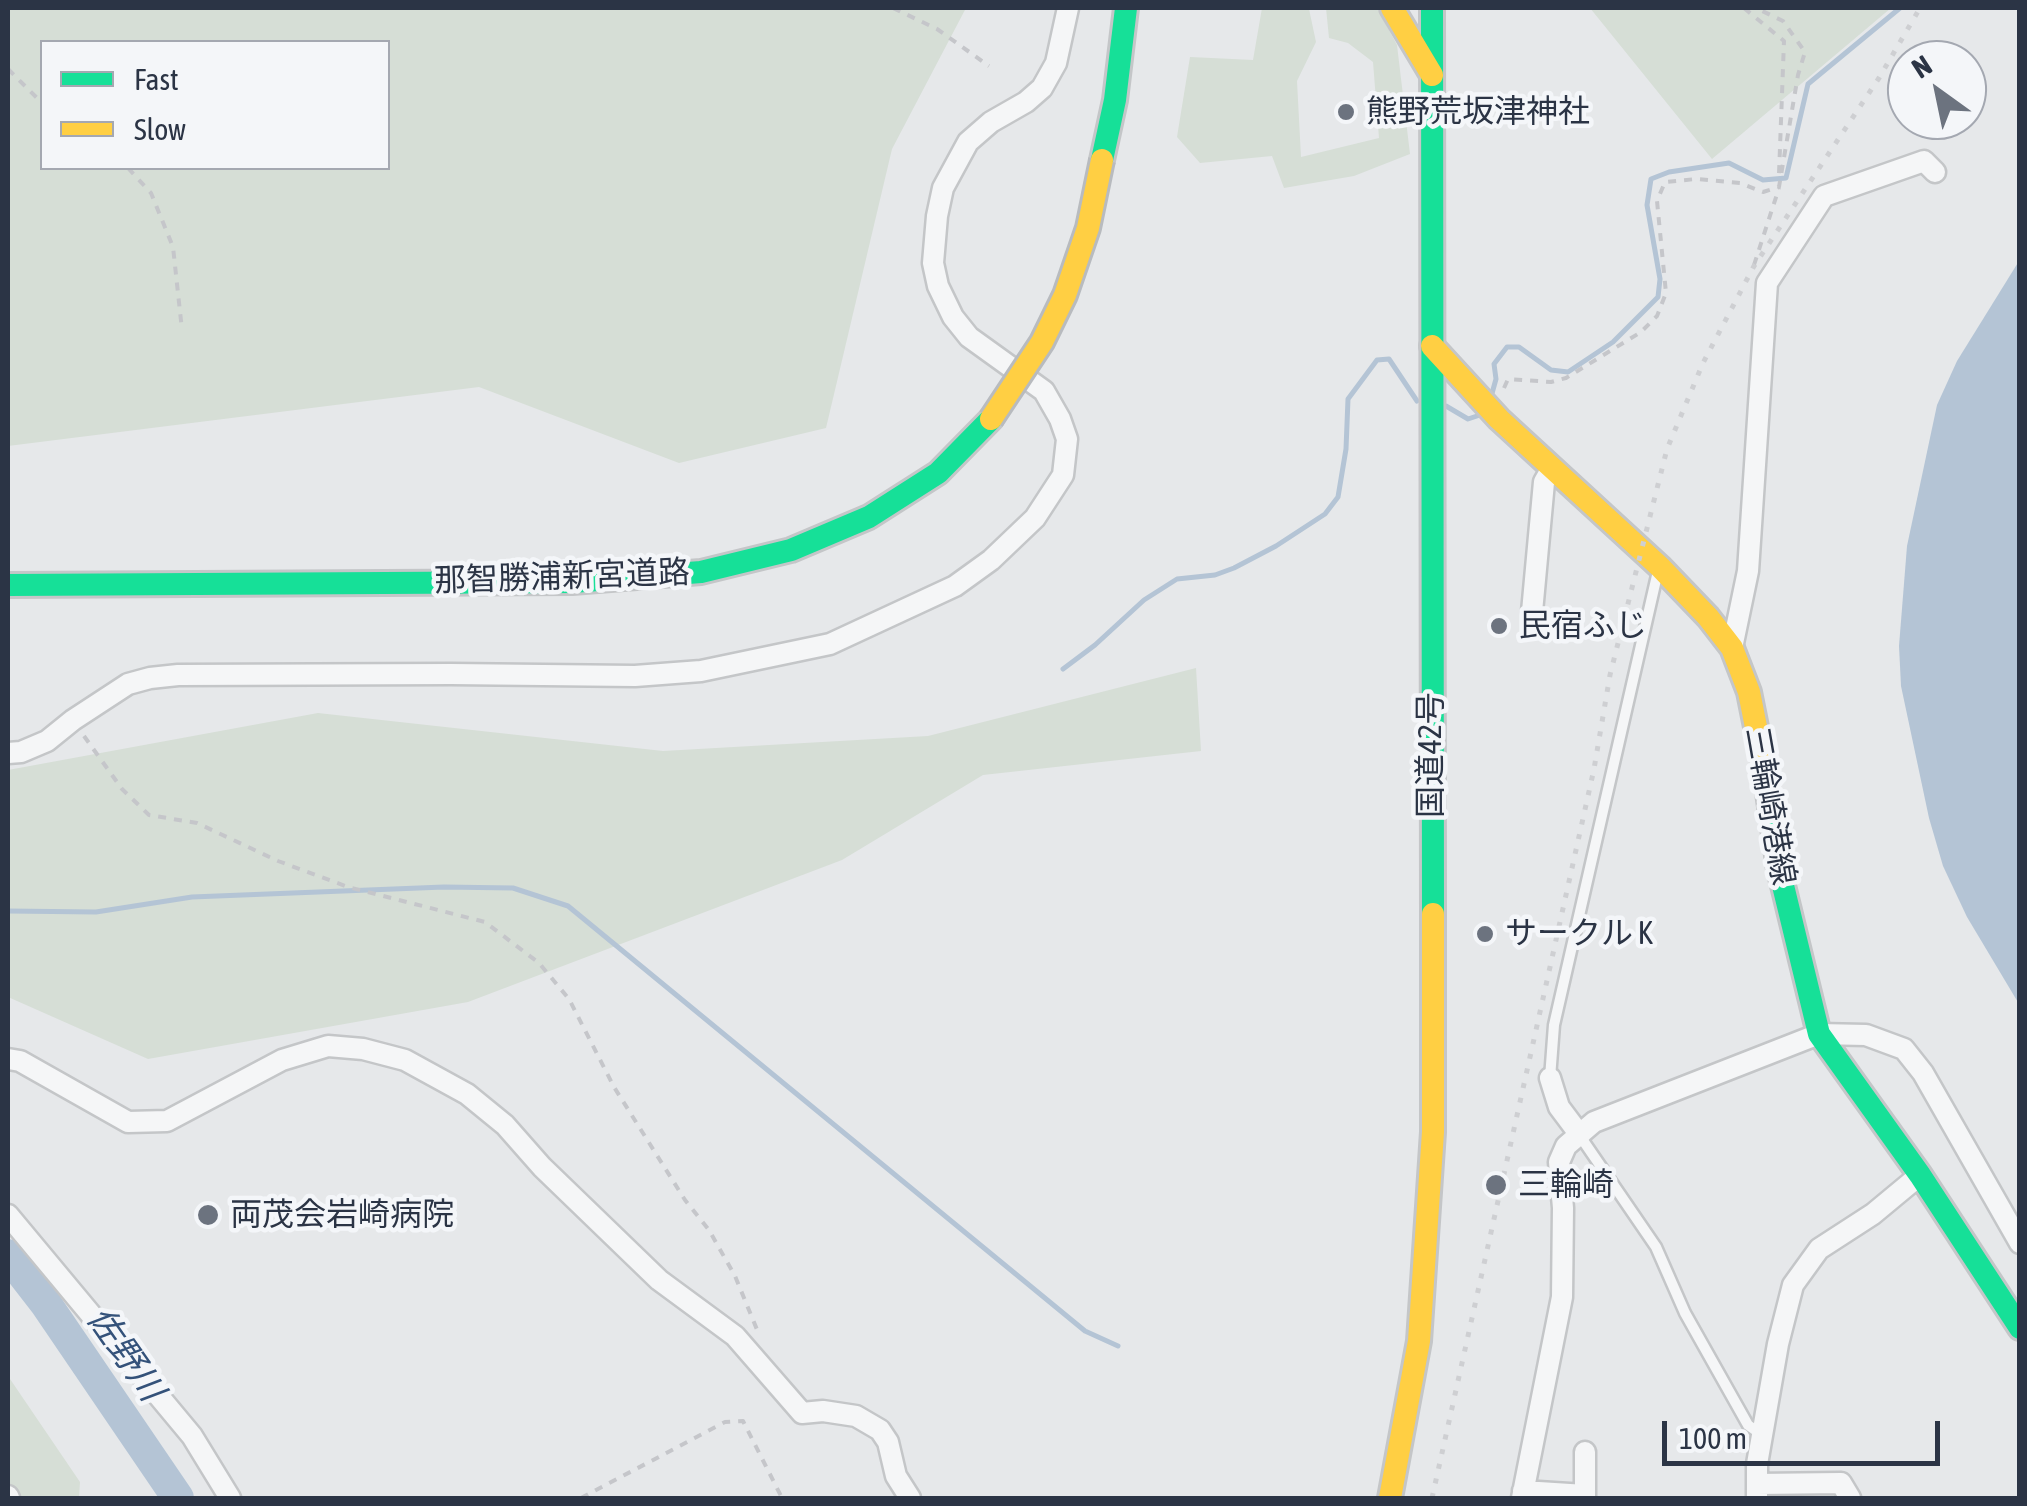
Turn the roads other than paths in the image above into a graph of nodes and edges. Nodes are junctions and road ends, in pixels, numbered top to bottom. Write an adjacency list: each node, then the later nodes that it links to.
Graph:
1 (1068, 8): 13 (street)
2 (1126, 8): 10 (main road, 那智勝浦新宮道路, bridge)
3 (1392, 8): 5 (main road)
4 (1432, 8): 5 (main road, 国道42号)
5 (1432, 75): 7 (main road, 国道42号)
6 (1935, 172): 12 (street)
7 (1432, 346): 8 (main road, 三輪崎港線); 29 (main road, 国道42号)
8 (1552, 468): 9 (main road, 三輪崎港線); 11 (street)
9 (1660, 566): 12 (main road, 三輪崎港線); 16 (lane)
10 (8, 585)
11 (1532, 612)
12 (1732, 648): 14 (main road, 三輪崎港線)
13 (8, 753)
14 (1819, 1034): 17 (street); 18 (main road, 三輪崎港線); 20 (street)
15 (8, 1059): 28 (street)
16 (1550, 1078): 17 (street)
17 (1580, 1135): 22 (lane); 25 (street)
18 (1920, 1175): 21 (main road, 三輪崎港線); 22 (street)
19 (8, 1215): 27 (street)
20 (2020, 1243)
21 (2020, 1328)
22 (1762, 1435): 24 (street)
23 (1584, 1452): 26 (street)
24 (1757, 1491): 30 (street)
25 (1523, 1494): 26 (street)
26 (1585, 1497)
27 (230, 1498)
28 (910, 1498)
29 (1390, 1498)
30 (1850, 1498)

